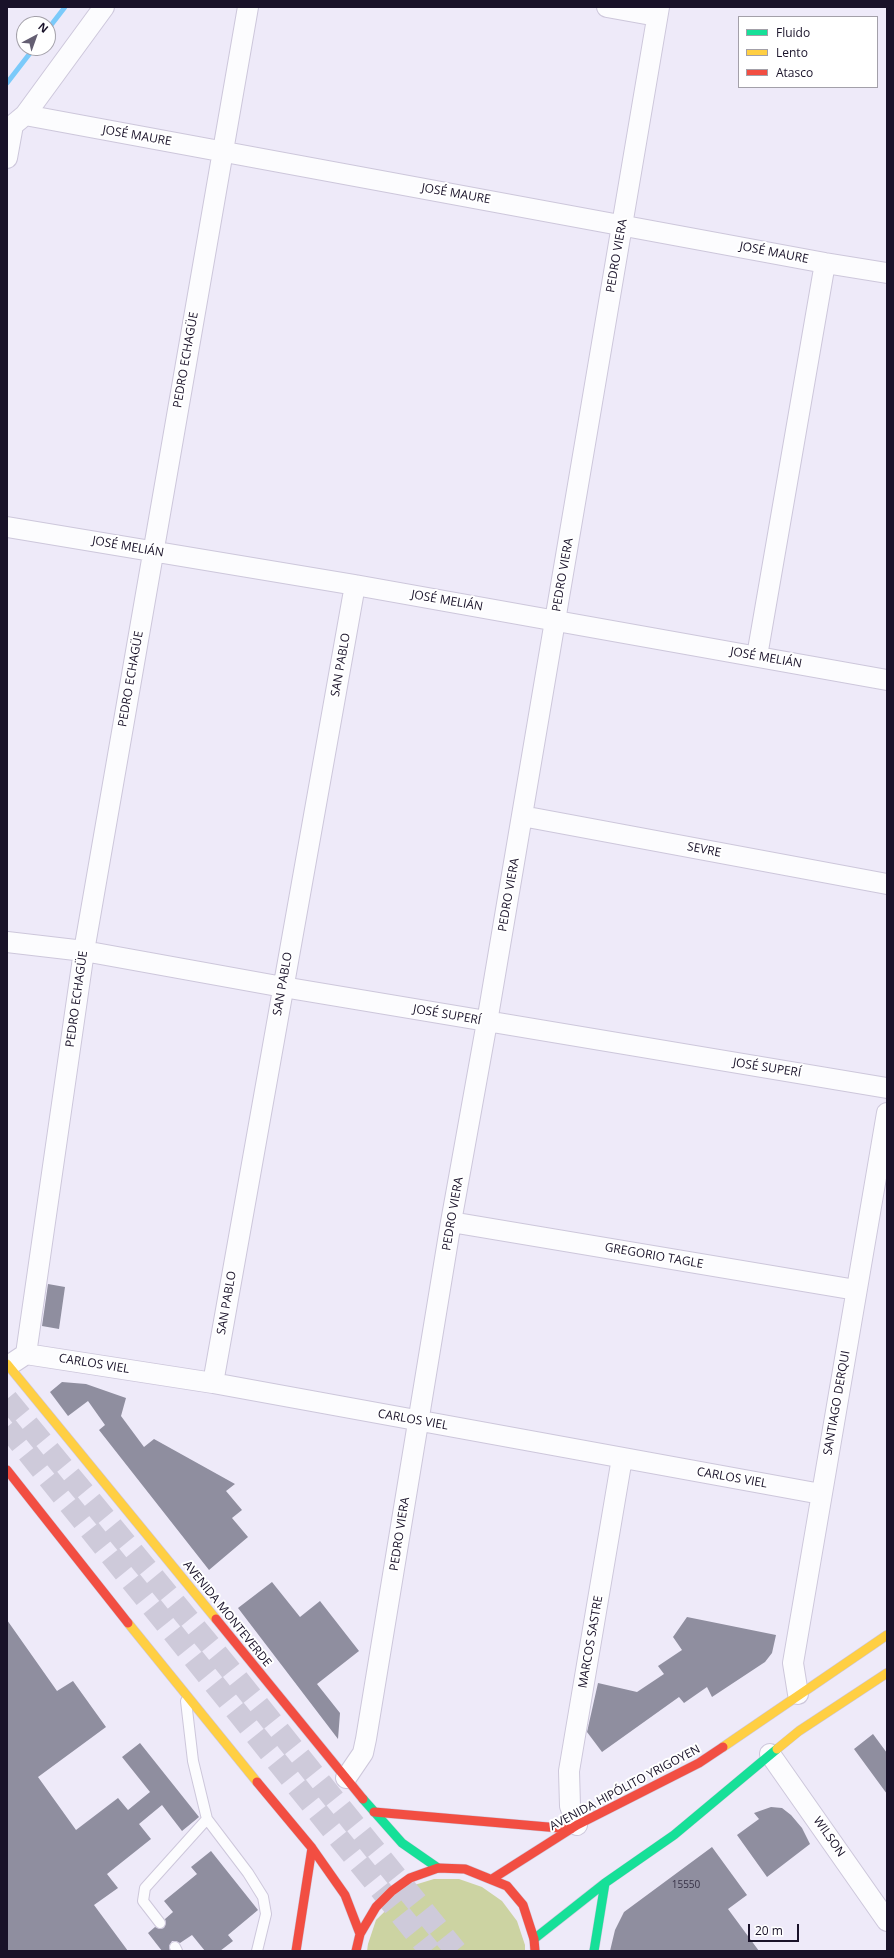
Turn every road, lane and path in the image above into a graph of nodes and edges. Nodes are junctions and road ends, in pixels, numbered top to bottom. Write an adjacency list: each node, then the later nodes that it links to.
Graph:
1 (104, 7): 5 (street)
2 (248, 7): 6 (street, PEDRO ECHAGÜE)
3 (607, 7): 4 (street)
4 (658, 11): 8 (street, PEDRO VIERA)
5 (15, 124): 6 (street, JOSÉ MAURE); 7 (street)
6 (222, 151): 8 (street, JOSÉ MAURE); 12 (street, PEDRO ECHAGÜE)
7 (7, 158)
8 (623, 225): 9 (street, JOSÉ MAURE); 14 (street, PEDRO VIERA)
9 (825, 263): 10 (street, JOSÉ MAURE); 15 (street)
10 (887, 273)
11 (7, 526): 12 (street, JOSÉ MELIÁN)
12 (153, 551): 13 (street, JOSÉ MELIÁN); 20 (street, PEDRO ECHAGÜE)
13 (355, 585): 14 (street, JOSÉ MELIÁN); 21 (street, SAN PABLO)
14 (555, 621): 15 (street, JOSÉ MELIÁN); 17 (street, PEDRO VIERA)
15 (757, 656): 16 (street, JOSÉ MELIÁN)
16 (887, 680)
17 (522, 816): 18 (street, SEVRE); 22 (street, PEDRO VIERA)
18 (887, 884)
19 (7, 942): 20 (street, JOSÉ SUPERÍ)
20 (84, 951): 21 (street, JOSÉ SUPERÍ); 27 (street, PEDRO ECHAGÜE)
21 (282, 987): 22 (street, JOSÉ SUPERÍ); 29 (street, SAN PABLO)
22 (487, 1022): 23 (street, JOSÉ SUPERÍ); 25 (street, PEDRO VIERA)
23 (887, 1088)
24 (887, 1113): 26 (street, SANTIAGO DERQUI)
25 (451, 1222): 26 (street, GREGORIO TAGLE); 30 (street, PEDRO VIERA)
26 (856, 1290): 33 (street, SANTIAGO DERQUI)
27 (26, 1354): 28 (street); 29 (street, CARLOS VIEL)
28 (8, 1365): 39 (main road, AVENIDA MONTEVERDE)
29 (213, 1383): 30 (street, CARLOS VIEL)
30 (418, 1420): 31 (street, CARLOS VIEL); 39 (street, PEDRO VIERA)
31 (622, 1458): 33 (street, CARLOS VIEL); 42 (street, MARCOS SASTRE)
32 (7, 1470): 37 (main road)
33 (822, 1494): 36 (street, SANTIAGO DERQUI)
34 (887, 1635): 36 (main road, AVENIDA HIPÓLITO YRIGOYEN)
35 (887, 1673): 38 (main road)
36 (798, 1694): 42 (main road, AVENIDA HIPÓLITO YRIGOYEN)
37 (185, 1696): 41 (lane); 43 (main road)
38 (770, 1754): 46 (main road); 47 (street, WILSON)
39 (346, 1778): 40 (main road, AVENIDA MONTEVERDE)
40 (374, 1812): 42 (main road); 44 (main road, AVENIDA MONTEVERDE)
41 (207, 1819): 48 (lane); 51 (lane)
42 (574, 1827): 45 (main road, AVENIDA HIPÓLITO YRIGOYEN)
43 (312, 1848): 49 (main road); 52 (main road)
44 (438, 1868): 45 (main road); 49 (main road)
45 (492, 1879): 50 (main road)
46 (605, 1882): 50 (main road); 55 (main road)
47 (887, 1921)
48 (160, 1923)
49 (360, 1934): 53 (main road)
50 (534, 1939): 54 (main road)
51 (257, 1951)
52 (296, 1951)
53 (356, 1951)
54 (535, 1951)
55 (594, 1951)

